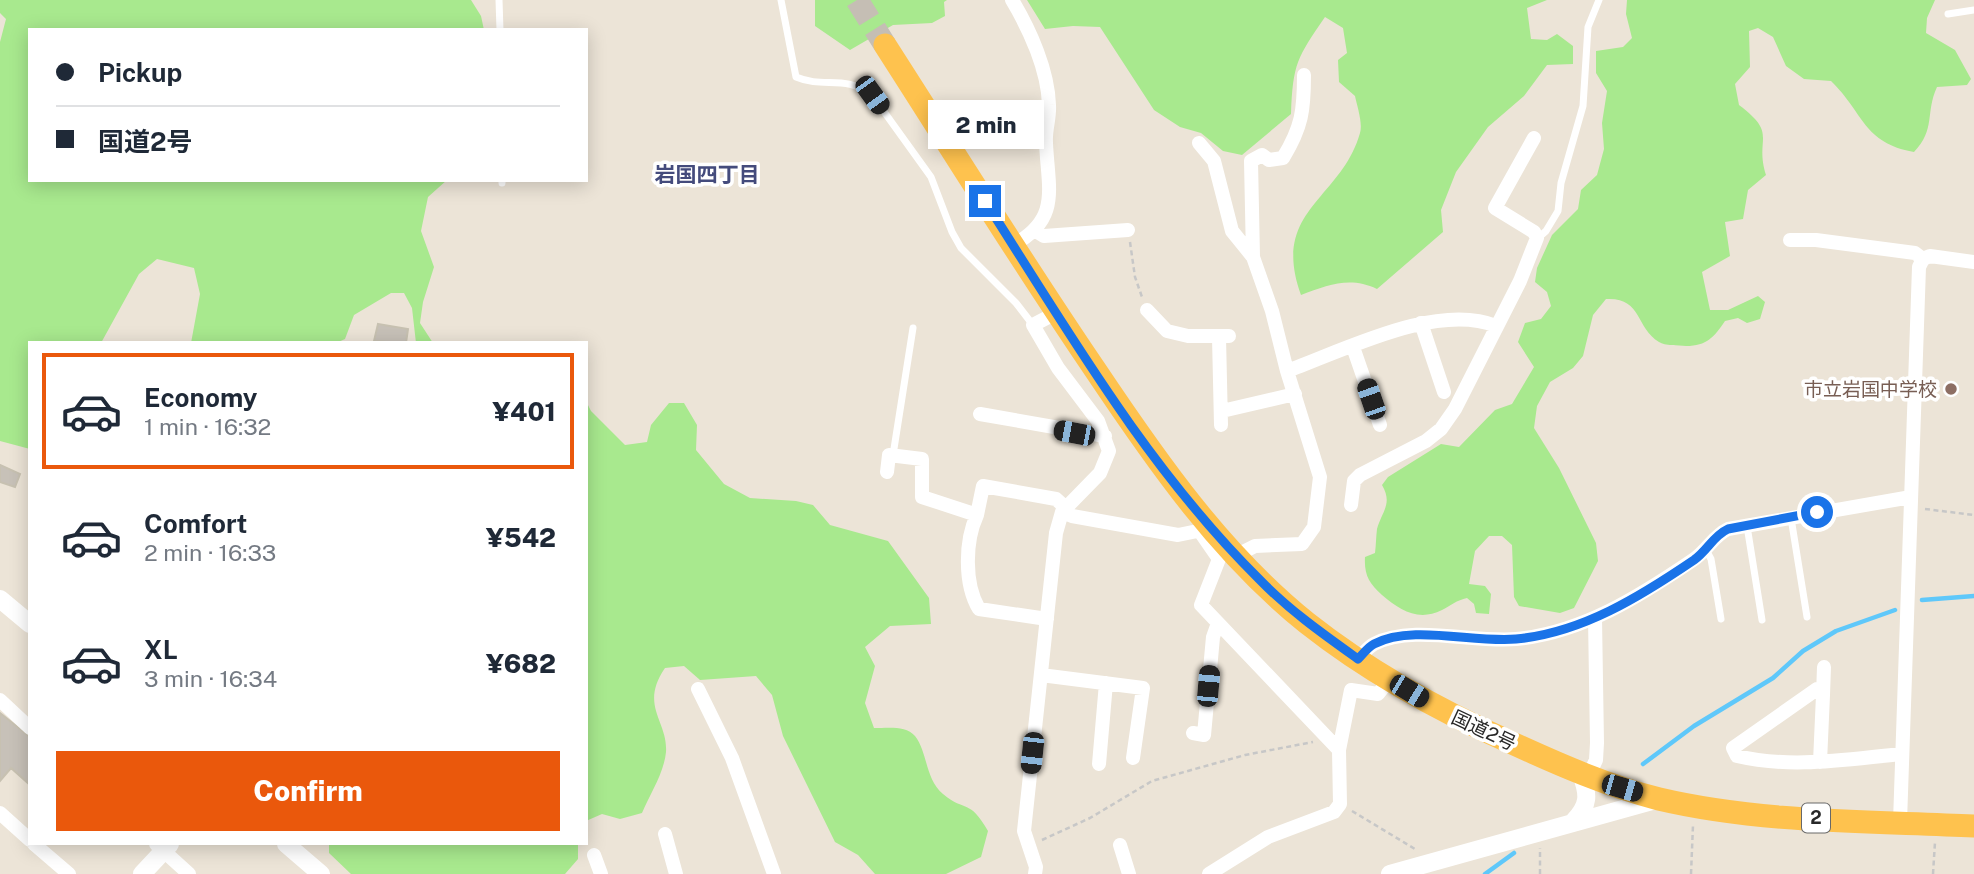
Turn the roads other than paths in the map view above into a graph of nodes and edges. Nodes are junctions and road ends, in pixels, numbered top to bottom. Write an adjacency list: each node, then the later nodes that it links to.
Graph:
1 (499, 0): 7 (lane)
2 (781, 0): 25 (lane)
3 (1012, 0): 10 (street)
4 (1599, 0): 16 (lane)
5 (1974, 10): 6 (lane)
6 (1948, 14)
7 (500, 28)
8 (885, 45): 18 (highway, 国道2号 / 2)
9 (1304, 75): 19 (street)
10 (1048, 119): 11 (street); 15 (street)
11 (995, 126)
12 (1534, 138): 16 (street)
13 (1199, 144): 19 (street)
14 (1128, 230): 15 (street)
15 (1036, 231): 18 (street)
16 (1537, 238): 26 (street)
17 (1790, 240): 20 (street)
18 (1013, 245): 23 (highway, 国道2号 / 2)
19 (1253, 257): 29 (street)
20 (1923, 259): 21 (street); 37 (street)
21 (1974, 262)
22 (1147, 310): 31 (street)
23 (1056, 313): 25 (street); 43 (highway, 国道2号 / 2)
24 (1421, 323): 26 (street); 28 (street); 30 (street)
25 (1033, 325): 34 (street)
26 (1496, 326): 38 (street)
27 (913, 328): 35 (lane)
28 (1353, 347): 29 (street); 33 (street)
29 (1287, 371): 31 (street)
30 (1444, 393)
31 (1295, 394): 45 (street)
32 (980, 414): 34 (street)
33 (1380, 425)
34 (1105, 436): 39 (street)
35 (893, 456): 36 (street); 40 (street)
36 (887, 472)
37 (1911, 502): 41 (street); 65 (street)
38 (1351, 505)
39 (1064, 510): 40 (street); 43 (street); 49 (street)
40 (977, 515): 49 (street)
41 (1791, 517): 42 (street); 47 (lane)
42 (1746, 526): 44 (street); 51 (lane)
43 (1206, 530): 45 (highway, 国道2号 / 2); 53 (street)
44 (1706, 550): 48 (street); 50 (lane)
45 (1237, 555): 54 (highway, 国道2号 / 2)
46 (0, 599): 52 (street)
47 (1807, 617)
48 (1595, 618): 54 (street); 69 (street)
49 (1046, 619): 56 (street)
50 (1721, 620)
51 (1762, 620)
52 (28, 622)
53 (1218, 623): 63 (street); 64 (street)
54 (1358, 659): 57 (highway, 国道2号 / 2)
55 (1824, 667): 60 (street)
56 (1041, 675): 58 (street); 89 (street)
57 (1390, 679): 64 (street); 69 (highway, 国道2号 / 2)
58 (1106, 683): 66 (street); 68 (street)
59 (698, 689): 88 (street)
60 (1823, 695): 67 (street); 67 (street)
61 (0, 700): 62 (street)
62 (28, 726)
63 (1193, 733)
64 (1339, 750): 91 (street)
65 (1902, 754): 67 (street); 73 (street)
66 (1133, 758)
67 (1820, 762)
68 (1099, 764)
69 (1585, 775): 70 (highway, 国道2号 / 2); 72 (street)
70 (1660, 799): 72 (street); 73 (highway, 国道2号 / 2)
71 (0, 813): 76 (street)
72 (1574, 821): 92 (street)
73 (1900, 822): 74 (highway, 国道2号 / 2)
74 (1973, 822)
75 (665, 834): 87 (street)
76 (28, 838)
77 (35, 845): 82 (street)
78 (287, 845): 85 (street)
79 (1120, 845): 90 (street)
80 (163, 846): 83 (street); 84 (street)
81 (594, 855): 86 (street)
82 (69, 874)
83 (142, 874)
84 (189, 874)
85 (321, 874)
86 (601, 874)
87 (676, 874)
88 (774, 874)
89 (1035, 874)
90 (1129, 874)
91 (1209, 874)
92 (1390, 874)

